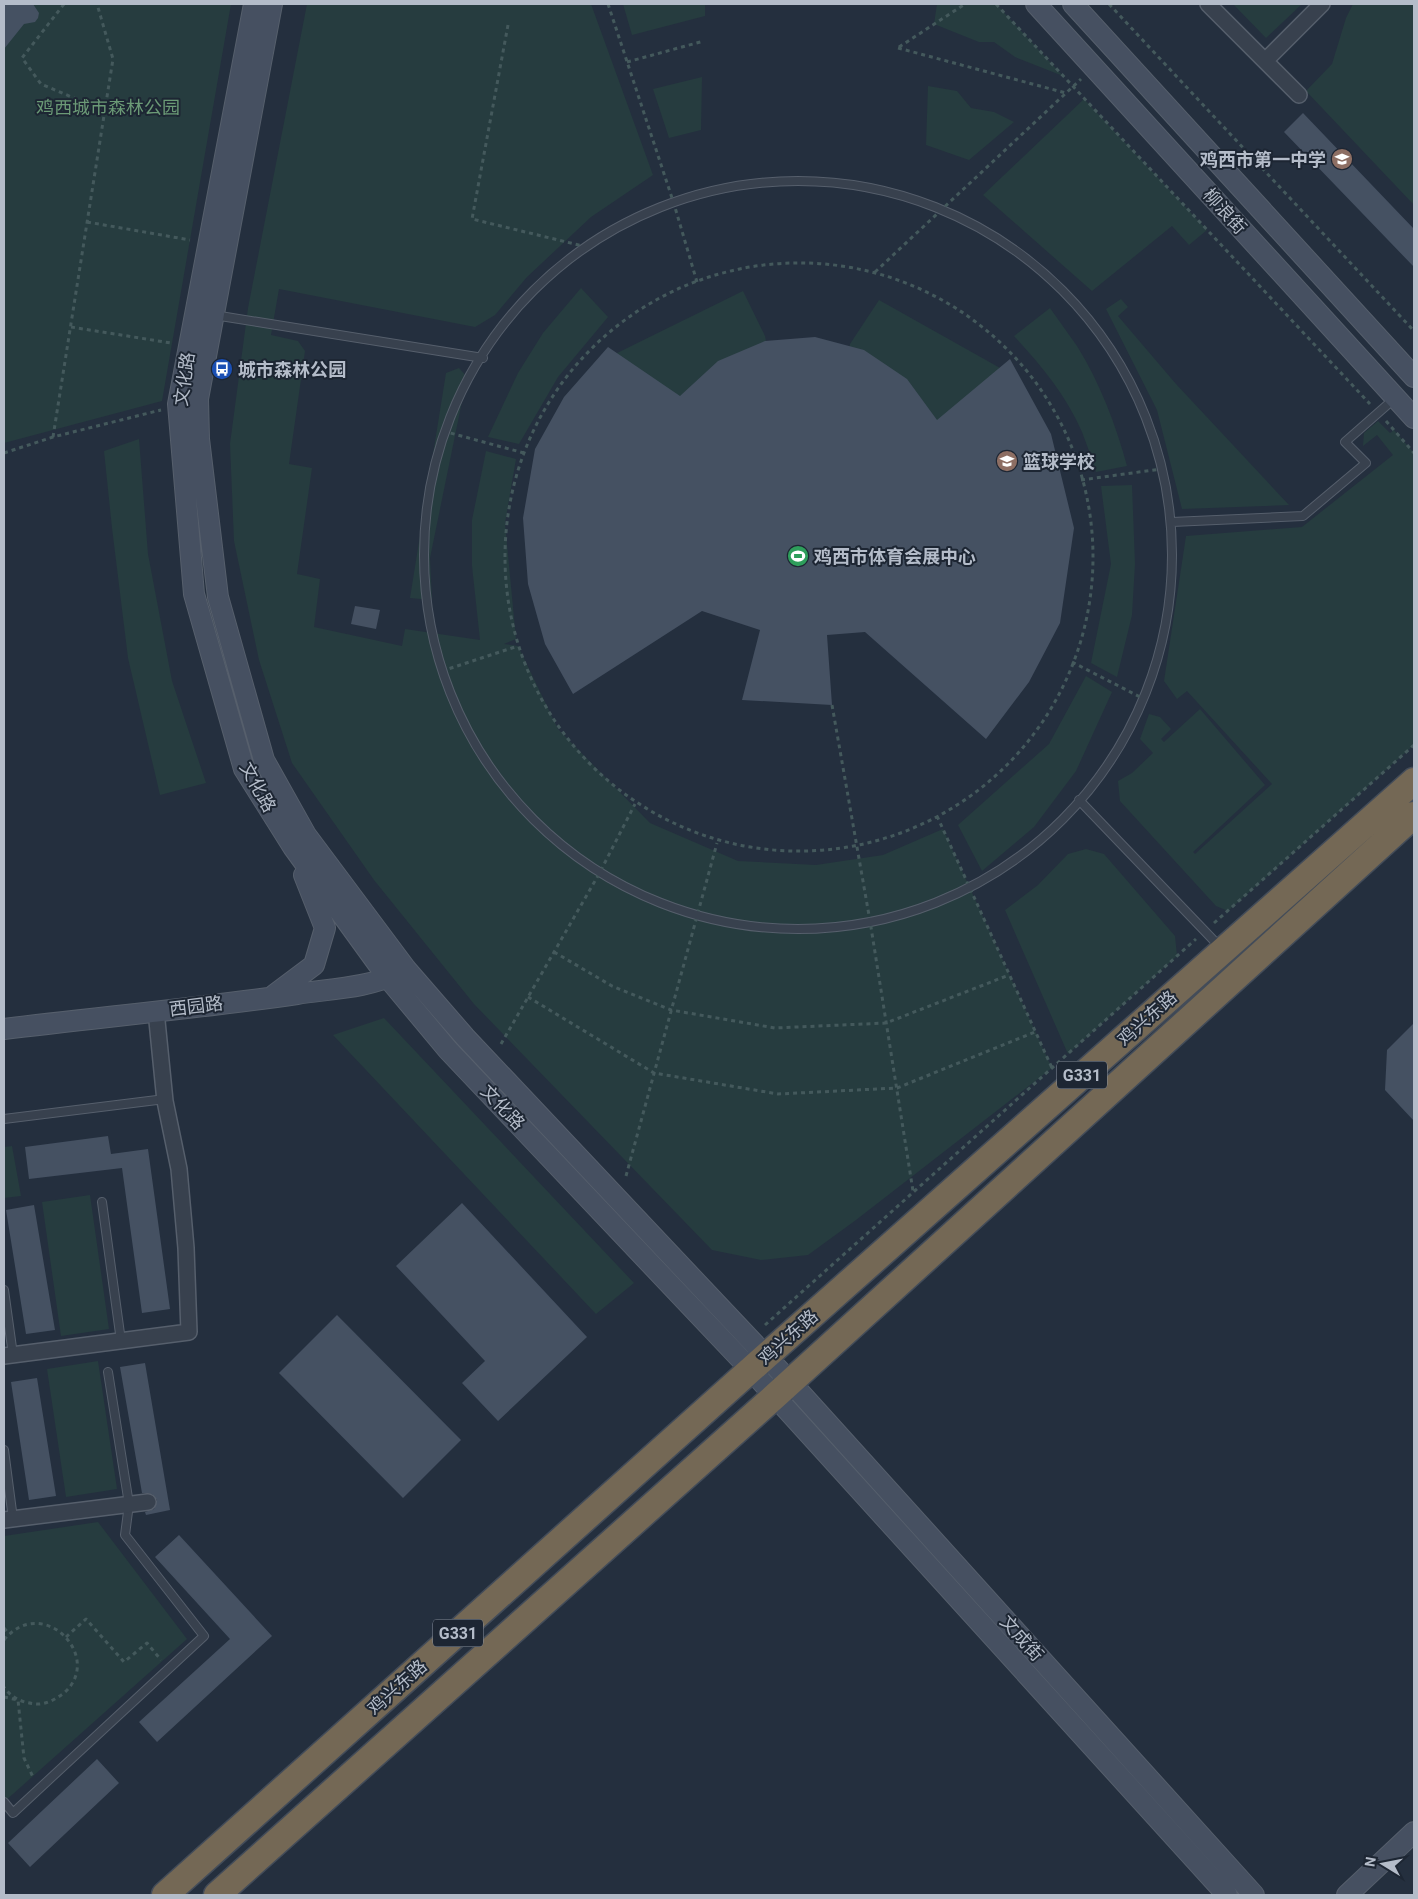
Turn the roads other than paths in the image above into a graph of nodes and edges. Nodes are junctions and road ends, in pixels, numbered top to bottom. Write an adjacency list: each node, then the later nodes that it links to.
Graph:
1 (254, 4): 18 (main road, 文化路)
2 (272, 4): 9 (main road, 文化路)
3 (1036, 4): 12 (main road, 柳浪街)
4 (1073, 4): 11 (main road, 柳浪街)
5 (1208, 4): 7 (street)
6 (1322, 4): 7 (street)
7 (1265, 62): 8 (street)
8 (1298, 95)
9 (214, 316): 10 (lane); 20 (main road, 文化路)
10 (483, 358): 14 (lane); 16 (lane)
11 (1414, 377)
12 (1395, 398): 13 (main road, 柳浪街); 14 (lane)
13 (1414, 418)
14 (1172, 522): 16 (lane)
15 (1414, 781): 19 (highway, 鸡兴东路 / G331)
16 (1079, 800): 19 (lane)
17 (1414, 815): 33 (highway, 鸡兴东路 / G331)
18 (294, 847): 21 (main road, 文化路); 22 (main road)
19 (1224, 950): 31 (highway, 鸡兴东路 / G331)
20 (406, 969): 21 (main road, 西园路); 31 (main road, 文化路)
21 (388, 978): 22 (main road, 西园路); 31 (main road, 文化路)
22 (270, 998): 23 (main road, 西园路)
23 (156, 1011): 24 (main road, 西园路); 25 (street)
24 (4, 1028)
25 (165, 1099): 26 (lane); 29 (street)
26 (4, 1119)
27 (102, 1202): 29 (lane)
28 (4, 1290): 30 (lane)
29 (121, 1341): 30 (street)
30 (8, 1355)
31 (755, 1355): 33 (main road, 文化路); 40 (highway, 鸡兴东路 / G331)
32 (108, 1372): 36 (lane)
33 (782, 1389): 41 (highway, 鸡兴东路 / G331); 42 (main road, 文成街); 43 (main road, 文成街)
34 (4, 1450): 37 (lane)
35 (148, 1502): 36 (street)
36 (129, 1504): 37 (street); 38 (lane)
37 (8, 1520)
38 (4, 1802)
39 (1414, 1832): 44 (main road)
40 (165, 1895)
41 (217, 1895)
42 (1226, 1895)
43 (1254, 1895)
44 (1347, 1895)

